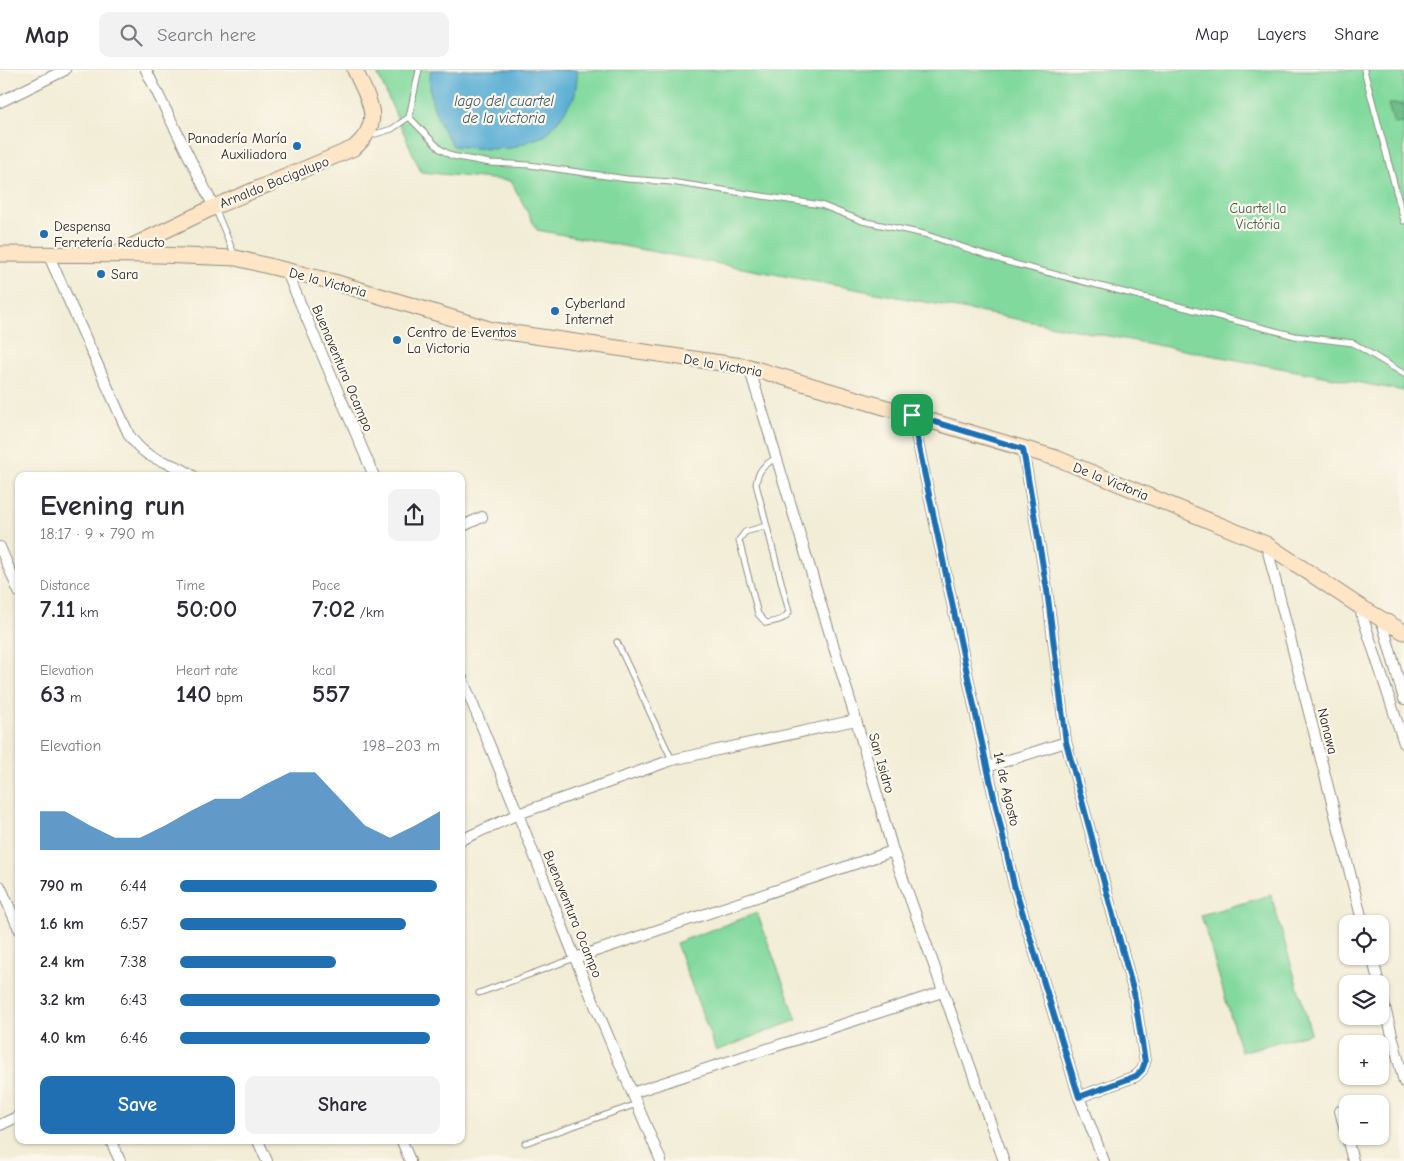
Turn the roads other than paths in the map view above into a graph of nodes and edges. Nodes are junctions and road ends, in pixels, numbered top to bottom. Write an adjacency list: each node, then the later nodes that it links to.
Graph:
1 (65, 70): 6 (street)
2 (146, 70): 9 (street)
3 (355, 70): 8 (main road, Arnaldo Bacigalupo)
4 (419, 70): 7 (lane)
5 (1364, 70): 10 (lane)
6 (0, 102)
7 (409, 117): 8 (lane); 19 (lane)
8 (364, 138): 9 (main road, Arnaldo Bacigalupo)
9 (214, 207): 11 (main road, Arnaldo Bacigalupo); 16 (lane)
10 (1404, 221)
11 (153, 237): 14 (main road, Arnaldo Bacigalupo); 15 (main road)
12 (0, 254): 13 (main road, De la Victoria)
13 (48, 254): 14 (main road, De la Victoria); 23 (street)
14 (114, 254): 15 (main road, De la Victoria)
15 (159, 255): 16 (main road, De la Victoria)
16 (236, 258): 17 (main road, De la Victoria)
17 (286, 270): 18 (main road, De la Victoria); 24 (street, Buenaventura Ocampo)
18 (749, 367): 20 (main road, De la Victoria); 22 (street, San Isidro)
19 (1404, 374)
20 (912, 415): 21 (main road, De la Victoria); 41 (street, 14 de Agosto)
21 (1023, 449): 28 (main road, De la Victoria); 38 (street)
22 (777, 458): 27 (lane); 37 (street, San Isidro)
23 (186, 472)
24 (372, 472)
25 (482, 517): 26 (street)
26 (465, 525)
27 (766, 526): 27 (lane)
28 (1266, 544): 31 (main road, De la Victoria); 46 (street, Nanawa)
29 (0, 547): 30 (street)
30 (15, 583)
31 (1360, 606): 32 (main road, De la Victoria); 39 (street)
32 (1381, 618): 33 (main road, De la Victoria); 36 (street)
33 (1404, 632)
34 (617, 642): 40 (lane)
35 (465, 689): 42 (street, Buenaventura Ocampo)
36 (1404, 700)
37 (856, 720): 40 (street); 44 (street, San Isidro)
38 (1066, 742): 41 (street); 54 (street)
39 (1404, 743)
40 (672, 760): 42 (street)
41 (988, 767): 54 (street, 14 de Agosto)
42 (518, 814): 43 (street); 48 (street, Buenaventura Ocampo)
43 (465, 838)
44 (893, 851): 48 (street); 49 (street, San Isidro)
45 (0, 886): 47 (street)
46 (1362, 915)
47 (15, 920)
48 (575, 958): 50 (lane); 53 (street, Buenaventura Ocampo)
49 (942, 992): 53 (street); 67 (street, San Isidro)
50 (479, 993)
51 (1389, 1023): 52 (street)
52 (1404, 1082)
53 (632, 1093): 55 (street, Buenaventura Ocampo)
54 (1079, 1097): 68 (street, 14 de Agosto)
55 (637, 1104): 58 (lane); 66 (street, Buenaventura Ocampo)
56 (15, 1118): 57 (street)
57 (0, 1125)
58 (525, 1143)
59 (112, 1144): 63 (street)
60 (259, 1144): 64 (street)
61 (403, 1144): 65 (street)
62 (1349, 1145): 69 (street)
63 (120, 1161)
64 (267, 1161)
65 (410, 1161)
66 (661, 1161)
67 (1004, 1161)
68 (1104, 1161)
69 (1353, 1161)

